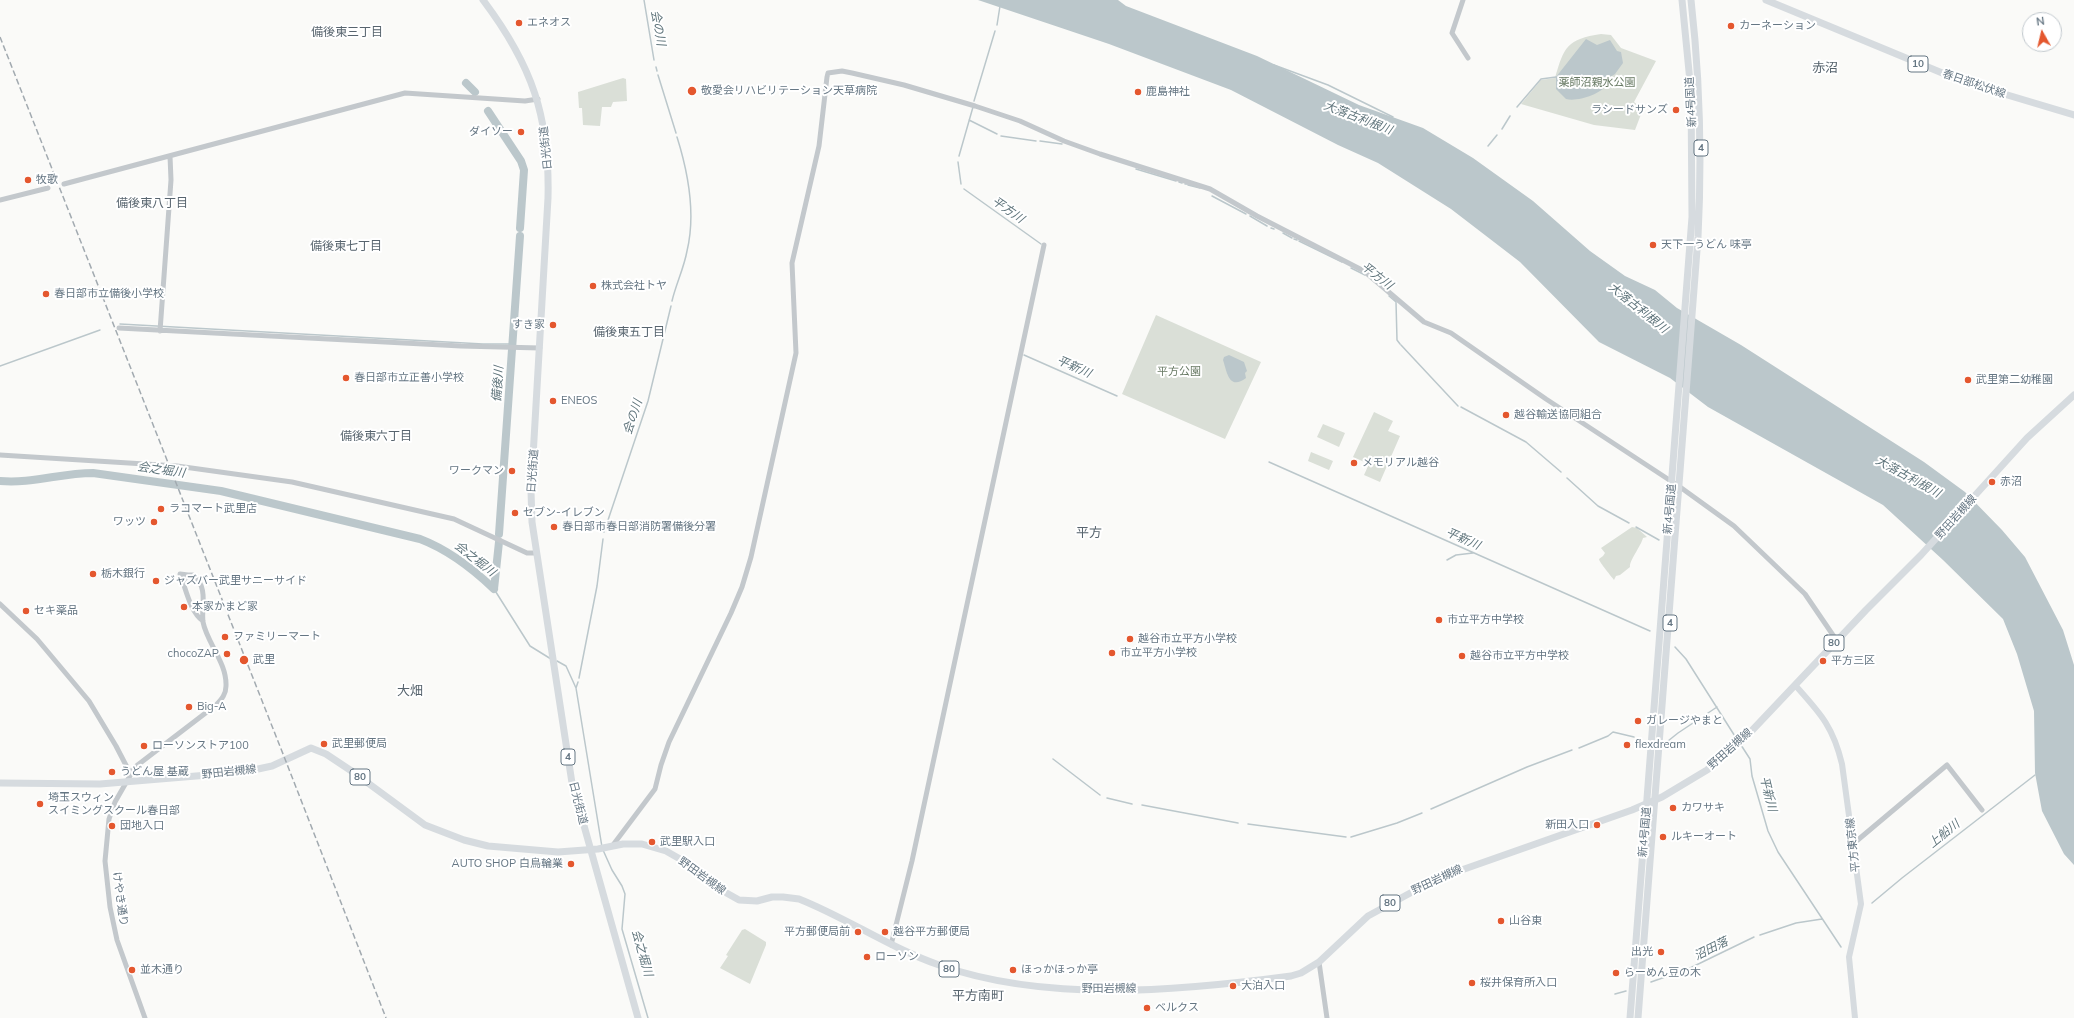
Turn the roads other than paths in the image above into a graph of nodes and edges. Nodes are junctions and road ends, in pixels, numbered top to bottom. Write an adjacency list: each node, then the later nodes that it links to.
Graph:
1 (484, 0): 7 (main road, 日光街道 / 4)
2 (1463, 0): 6 (street)
3 (1682, 0): 19 (main road, 新4号国道 / 4)
4 (1691, 0): 20 (main road, 新4号国道 / 4)
5 (1766, 0): 8 (main road, 春日部松伏線 / 10)
6 (1468, 58)
7 (538, 99): 9 (street); 16 (main road, 日光街道 / 4)
8 (2074, 115)
9 (170, 156): 10 (street); 15 (street)
10 (64, 184)
11 (48, 188): 12 (street)
12 (0, 200)
13 (1044, 245): 35 (street)
14 (119, 328): 15 (street)
15 (160, 331): 16 (street)
16 (540, 348): 21 (main road, 日光街道 / 4)
17 (2074, 395): 24 (main road, 野田岩槻線 / 80)
18 (0, 455): 21 (street)
19 (1672, 482): 20 (street); 30 (main road, 新4号国道 / 4); 33 (street)
20 (1680, 487): 24 (street); 29 (main road, 新4号国道 / 4)
21 (536, 553): 34 (main road, 日光街道 / 4)
22 (0, 604): 26 (street)
23 (203, 621): 23 (street); 26 (street)
24 (1837, 640): 25 (main road, 野田岩槻線 / 80)
25 (1795, 685): 29 (main road, 野田岩槻線 / 80); 32 (main road, 平方東京線)
26 (130, 772): 27 (street, けやき通り)
27 (125, 782): 28 (main road, 野田岩槻線 / 80); 34 (main road, 野田岩槻線 / 80); 37 (street, けやき通り)
28 (0, 783)
29 (1656, 799): 30 (main road, 野田岩槻線 / 80); 41 (main road, 新4号国道 / 4)
30 (1647, 803): 36 (main road, 野田岩槻線 / 80); 40 (main road, 新4号国道 / 4)
31 (1982, 810): 32 (street)
32 (1853, 844): 42 (main road, 平方東京線)
33 (606, 847): 34 (main road, 野田岩槻線 / 80); 35 (main road, 野田岩槻線 / 80)
34 (590, 850): 38 (main road, 日光街道 / 4)
35 (891, 945): 36 (main road, 野田岩槻線 / 80)
36 (1319, 962): 39 (street)
37 (145, 1018)
38 (638, 1018)
39 (1327, 1018)
40 (1630, 1018)
41 (1638, 1018)
42 (1855, 1018)

